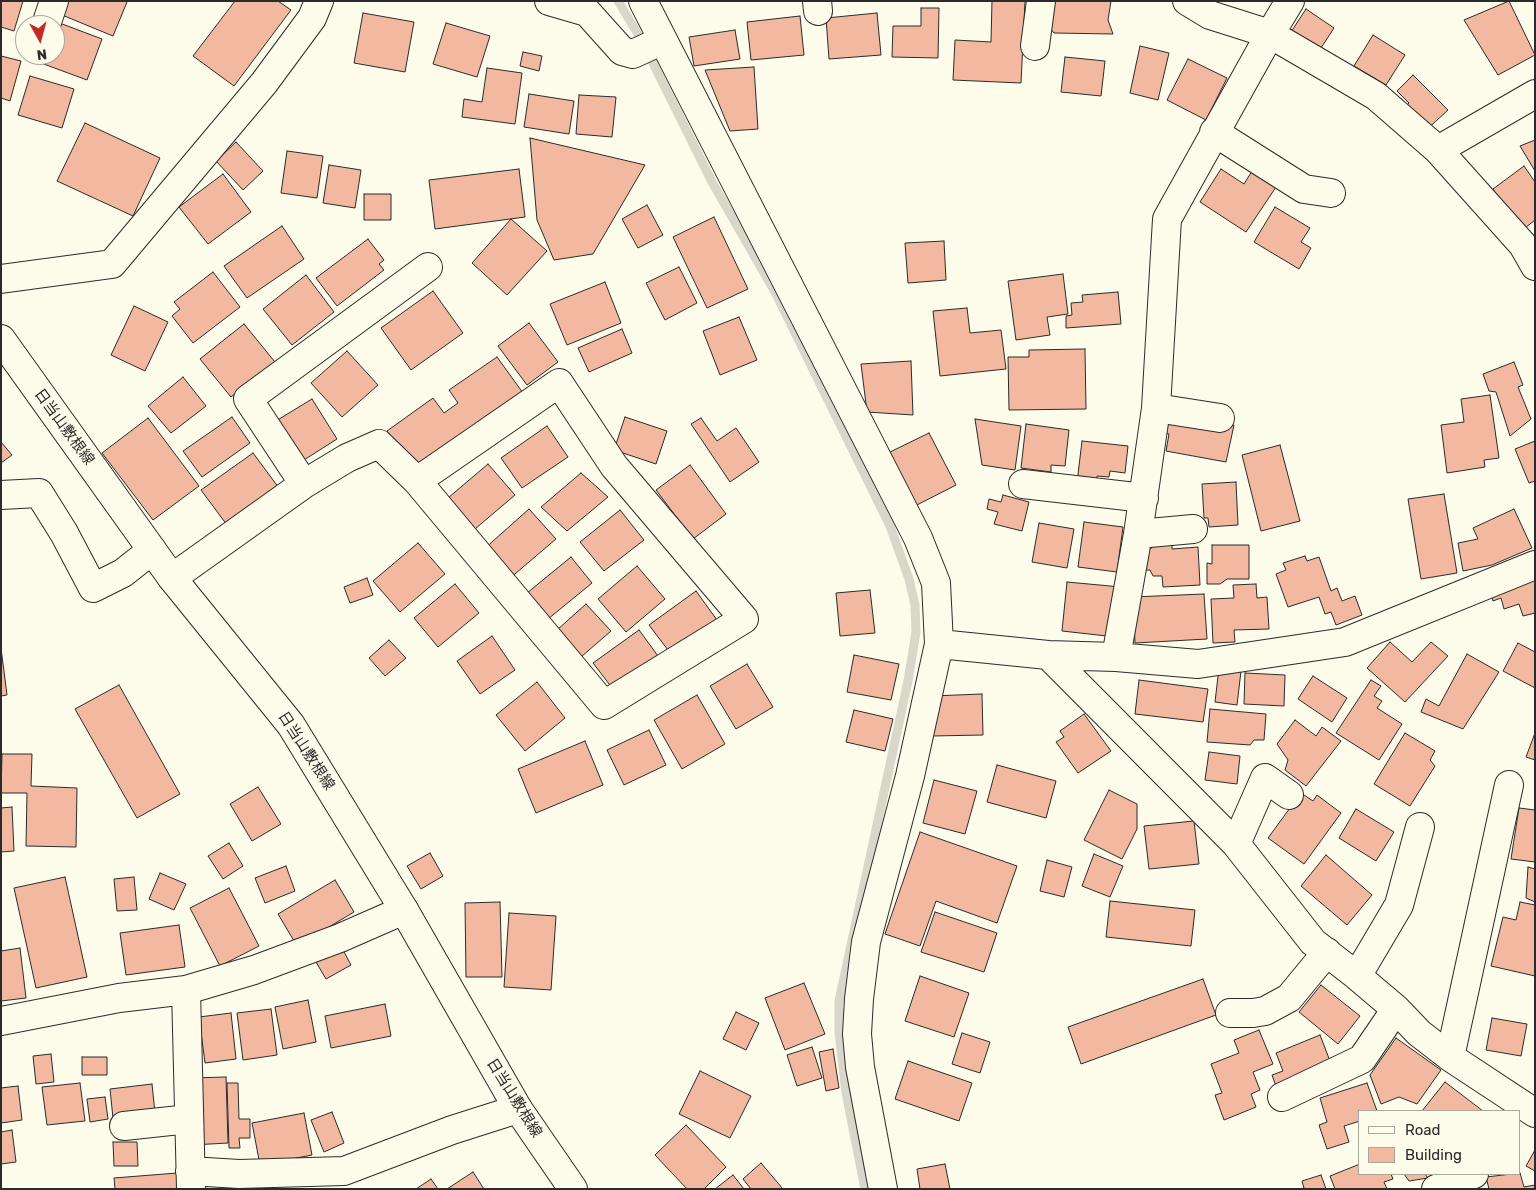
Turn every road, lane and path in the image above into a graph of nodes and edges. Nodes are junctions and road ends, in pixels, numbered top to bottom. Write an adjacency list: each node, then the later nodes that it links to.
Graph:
1 (54, 1): 8 (street)
2 (319, 1): 18 (street)
3 (549, 1): 10 (street)
4 (643, 1): 10 (street)
5 (1041, 1): 11 (street)
6 (1186, 1): 9 (street)
7 (1290, 1): 9 (street)
8 (49, 15)
9 (1270, 34): 13 (street); 14 (street)
10 (651, 46): 32 (street)
11 (1035, 46)
12 (1535, 94): 14 (street)
13 (1214, 132): 15 (street); 20 (street)
14 (1438, 150): 16 (street)
15 (1330, 193)
16 (1531, 248)
17 (428, 267): 23 (street)
18 (1, 279)
19 (1, 339): 29 (street, 日当山敷根線)
20 (1156, 408): 21 (street); 26 (street)
21 (1220, 418)
22 (417, 481): 22 (street); 23 (street)
23 (304, 484): 31 (street)
24 (1023, 484): 26 (street)
25 (1, 495): 29 (street)
26 (1144, 498): 28 (street)
27 (1193, 529): 28 (street)
28 (1138, 534): 34 (street)
29 (152, 550): 31 (street, 日当山敷根線)
30 (1535, 565): 34 (street)
31 (172, 578): 39 (street, 日当山敷根線)
32 (939, 644): 33 (street); 56 (street)
33 (1048, 655): 34 (street); 38 (street)
34 (1116, 657)
35 (1509, 785): 46 (street)
36 (1290, 795): 38 (street)
37 (1420, 827): 41 (street)
38 (1236, 844): 40 (street)
39 (404, 910): 42 (street); 48 (street, 日当山敷根線)
40 (1327, 952): 41 (street); 44 (street)
41 (1357, 976): 43 (street)
42 (186, 990): 45 (street); 50 (street)
43 (1396, 1009): 46 (street); 47 (street)
44 (1230, 1013)
45 (1, 1021)
46 (1450, 1057): 49 (street)
47 (1282, 1097)
48 (518, 1109): 54 (street); 55 (street, 日当山敷根線)
49 (1523, 1109)
50 (189, 1119): 51 (street); 53 (street)
51 (124, 1126)
52 (1471, 1175): 57 (street)
53 (191, 1180): 54 (street)
54 (350, 1180)
55 (573, 1189)
56 (883, 1189)
57 (1436, 1189)

